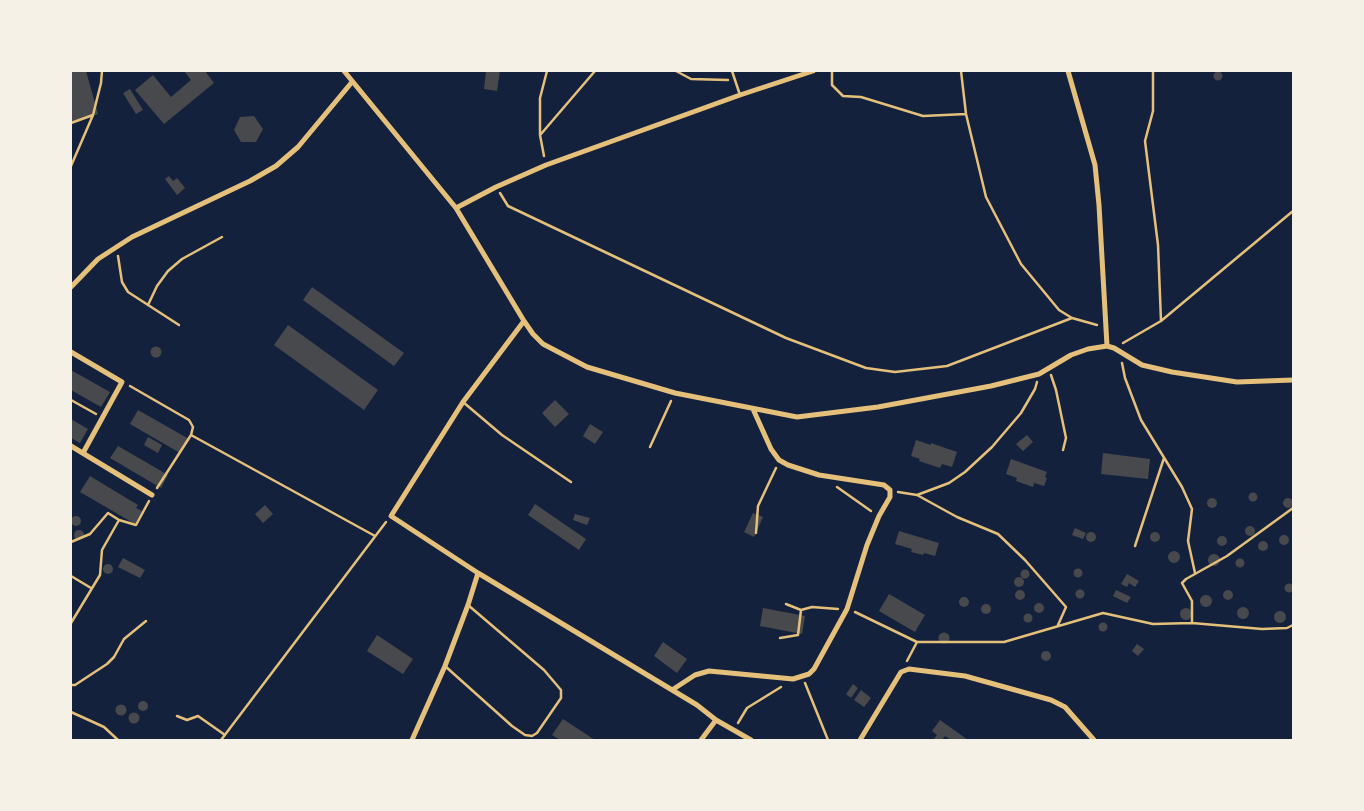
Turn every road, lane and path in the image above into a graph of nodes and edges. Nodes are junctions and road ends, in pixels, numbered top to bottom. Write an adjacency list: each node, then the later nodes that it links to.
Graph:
1 (102, 71): 16 (path)
2 (344, 71): 13 (street)
3 (547, 71): 18 (path)
4 (595, 71): 18 (path)
5 (676, 71): 12 (path)
6 (732, 71): 12 (lane)
7 (813, 71): 14 (street)
8 (832, 71): 15 (path)
9 (961, 71): 15 (path)
10 (1068, 71): 32 (street)
11 (1153, 71): 30 (path)
12 (735, 81): 14 (lane)
13 (352, 82): 22 (street); 25 (street)
14 (740, 95): 19 (street)
15 (966, 114): 28 (path)
16 (93, 116): 17 (path); 20 (path)
17 (71, 124)
18 (540, 135): 19 (path)
19 (546, 165): 21 (street)
20 (71, 166)
21 (496, 187): 22 (street); 28 (path)
22 (456, 208): 29 (street)
23 (1293, 211): 30 (path)
24 (222, 237): 27 (path)
25 (115, 248): 26 (street); 27 (path)
26 (71, 287)
27 (148, 305): 31 (path)
28 (1072, 318): 32 (path)
29 (524, 321): 41 (street); 43 (street)
30 (1161, 321): 34 (path)
31 (179, 325)
32 (1106, 327): 33 (street)
33 (1107, 346): 34 (street); 37 (street)
34 (1114, 348): 36 (street)
35 (71, 352): 40 (street)
36 (1120, 353): 39 (street); 51 (path)
37 (1049, 366): 38 (street); 49 (path)
38 (1039, 374): 44 (street); 57 (path)
39 (1293, 380)
40 (122, 382): 45 (street); 46 (path)
41 (675, 392): 44 (street); 48 (path)
42 (71, 400): 45 (path)
43 (463, 402): 53 (lane); 59 (street)
44 (754, 409): 52 (street)
45 (102, 418): 50 (street)
46 (191, 435): 56 (path); 63 (path)
47 (71, 446): 50 (street)
48 (650, 447)
49 (1063, 450)
50 (83, 452): 56 (street)
51 (1164, 458): 65 (path); 67 (path)
52 (779, 460): 55 (street); 62 (path)
53 (571, 482)
54 (834, 486): 60 (path)
55 (890, 490): 57 (path); 60 (street)
56 (152, 495): 61 (path)
57 (916, 495): 79 (path)
58 (1293, 508): 67 (path)
59 (391, 516): 63 (path); 66 (street)
60 (879, 516): 74 (street)
61 (120, 520): 64 (path); 69 (path)
62 (756, 533)
63 (375, 536): 93 (path)
64 (71, 542)
65 (1135, 546)
66 (478, 573): 71 (street); 88 (street)
67 (1195, 573): 78 (path)
68 (71, 576): 69 (path)
69 (91, 588): 75 (path)
70 (786, 604): 72 (path)
71 (468, 606): 83 (street); 83 (lane)
72 (801, 610): 74 (path); 81 (path)
73 (71, 611): 75 (path)
74 (845, 611): 82 (path); 85 (street)
75 (76, 613): 77 (path)
76 (146, 621): 87 (path)
77 (71, 623)
78 (1192, 623): 79 (path); 80 (path)
79 (1058, 625): 82 (path)
80 (1293, 625)
81 (780, 638)
82 (917, 642): 84 (path)
83 (445, 666): 96 (street)
84 (901, 672): 100 (street); 101 (street)
85 (803, 677): 86 (street); 99 (path)
86 (793, 679): 88 (street); 92 (path)
87 (71, 685)
88 (672, 690): 91 (street)
89 (71, 712): 94 (path)
90 (177, 716): 93 (path)
91 (716, 720): 92 (street); 97 (street)
92 (733, 730): 98 (street)
93 (225, 735): 95 (path)
94 (118, 740)
95 (221, 740)
96 (412, 740)
97 (701, 740)
98 (751, 740)
99 (828, 740)
100 (860, 740)
101 (1094, 740)

